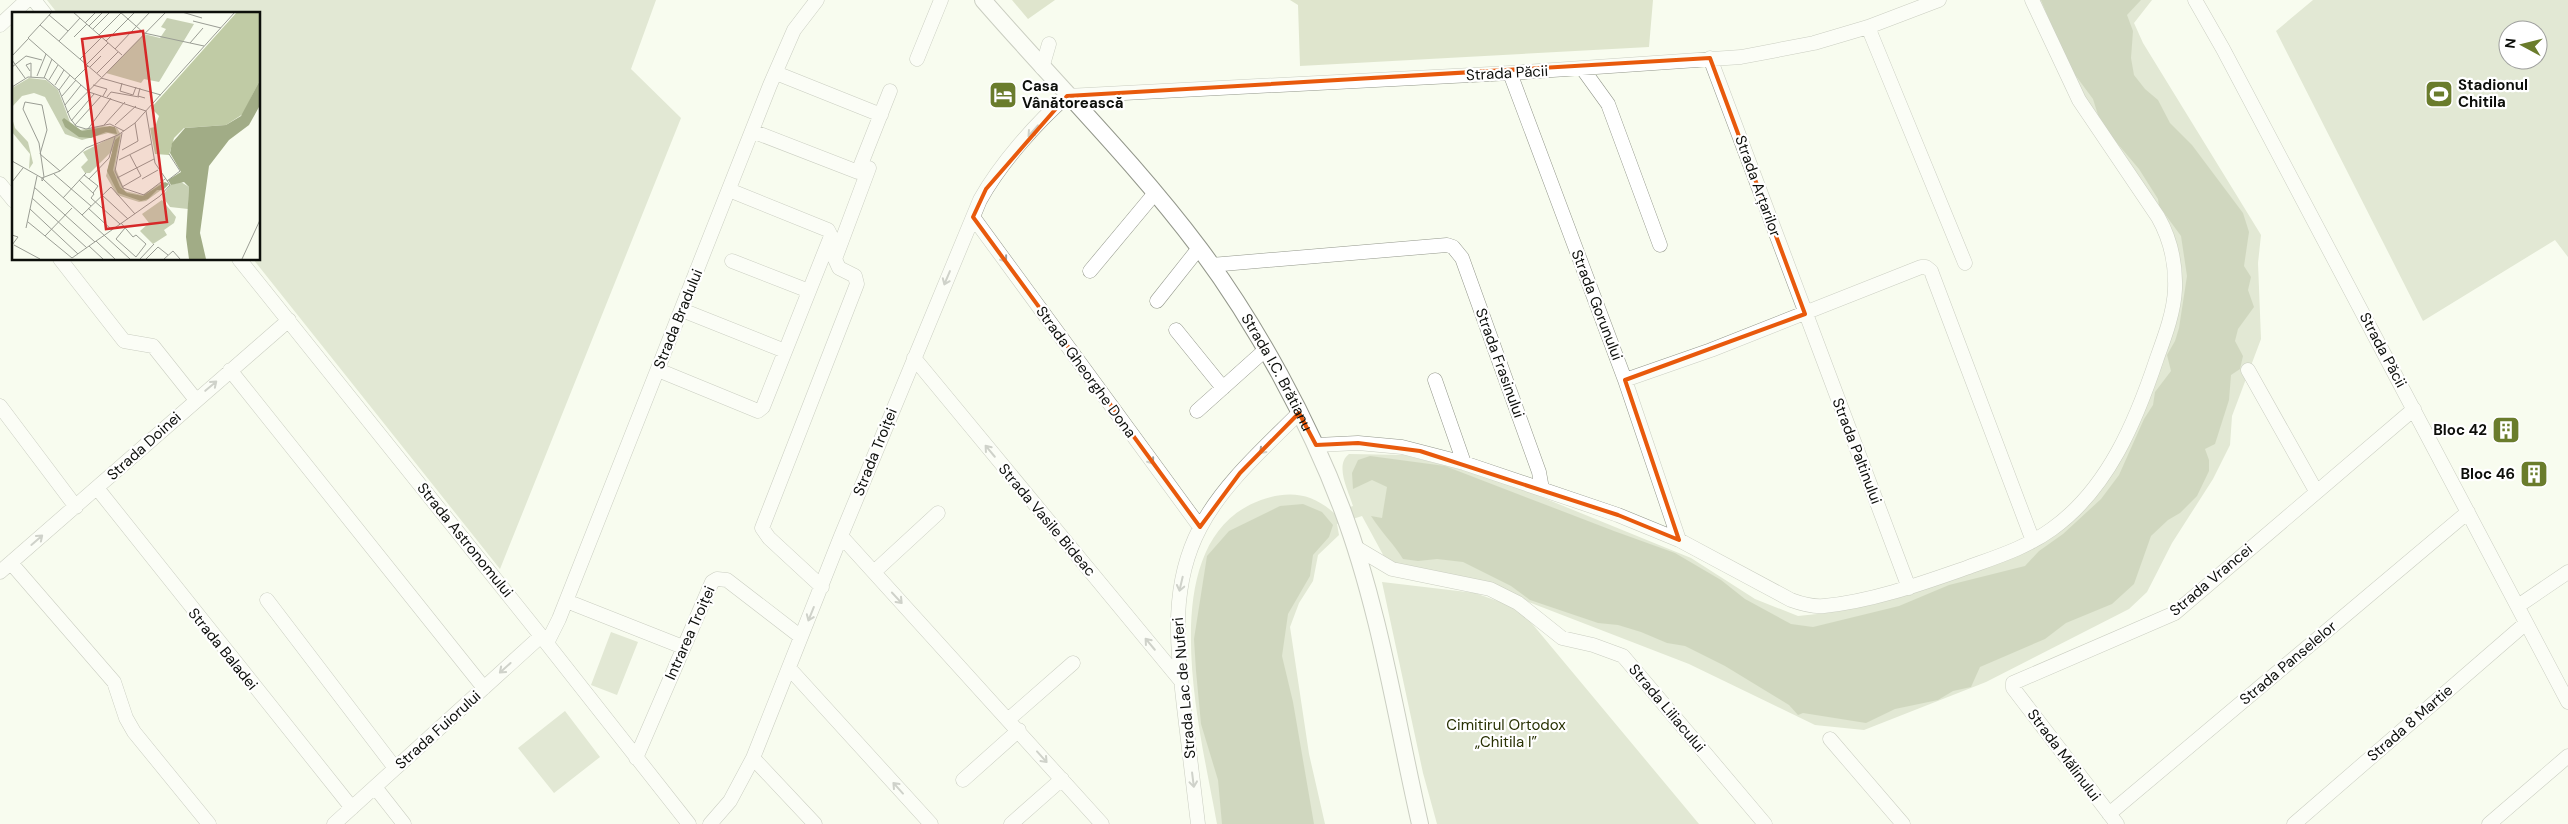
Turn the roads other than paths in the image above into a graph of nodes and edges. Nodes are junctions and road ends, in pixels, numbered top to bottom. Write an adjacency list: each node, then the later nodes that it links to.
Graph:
1 (27, 0): 9 (street)
2 (34, 0): 10 (street)
3 (817, 0): 19 (street, Strada Bradului)
4 (941, 0): 16 (street)
5 (983, 0): 17 (main road, Strada I.C. Brătianu)
6 (1939, 0): 13 (street, Strada Păcii)
7 (2032, 0): 70 (street)
8 (2195, 0): 56 (street, Strada Păcii)
9 (14, 12)
10 (43, 12)
11 (12, 14): 12 (street)
12 (0, 25)
13 (1868, 27): 15 (street, Strada Păcii); 36 (street)
14 (1049, 44): 17 (street)
15 (1710, 58): 18 (street, Strada Păcii); 42 (street, Strada Arțarilor)
16 (916, 59)
17 (1042, 68): 22 (main road, Strada I.C. Brătianu)
18 (1582, 68): 20 (street, Strada Păcii); 31 (street)
19 (776, 73): 23 (street); 24 (street, Strada Bradului)
20 (1510, 73): 22 (street, Strada Păcii); 52 (street, Strada Gorunului)
21 (890, 91): 23 (street)
22 (1067, 96): 28 (main road, Strada I.C. Brătianu); 30 (street, Strada Troiței, one-way to 30)
23 (881, 115): 24 (street)
24 (752, 131): 27 (street, Strada Bradului)
25 (869, 168): 76 (street)
26 (0, 184): 29 (street)
27 (729, 190): 39 (street); 41 (street, Strada Bradului)
28 (1154, 193): 32 (main road, Strada I.C. Brătianu); 38 (street)
29 (12, 199)
30 (973, 217): 47 (street, Strada Troiței, one-way to 47); 67 (street, Strada Gheorghe Dona, one-way to 67)
31 (1660, 245)
32 (1199, 248): 37 (main road, Strada I.C. Brătianu); 40 (street)
33 (61, 260): 54 (street)
34 (240, 260): 43 (street, Strada Astronomului)
35 (732, 261): 39 (street)
36 (1965, 263)
37 (1211, 265): 46 (main road, Strada I.C. Brătianu); 62 (street, Strada Frasinului)
38 (1090, 271)
39 (809, 291): 45 (street)
40 (1157, 301)
41 (682, 310): 45 (street); 49 (street, Strada Bradului)
42 (1805, 314): 52 (street); 70 (street); 77 (street, Strada Paltinului)
43 (289, 320): 48 (street, Strada Doinei); 83 (street, Strada Astronomului)
44 (1176, 330): 53 (street)
45 (785, 351): 49 (street)
46 (1264, 351): 53 (street); 58 (main road, Strada I.C. Brătianu)
47 (914, 358): 68 (street, Strada Troiței); 87 (street, Strada Vasile Bideac, one-way to 47)
48 (230, 370): 54 (street, Strada Doinei, one-way to 48); 89 (street)
49 (658, 370): 83 (street, Strada Bradului)
50 (2248, 370): 63 (street)
51 (1435, 380): 60 (street)
52 (1626, 380): 69 (street, Strada Gorunului)
53 (1223, 388): 57 (street)
54 (196, 400): 61 (street, Strada Doinei)
55 (0, 406): 64 (street)
56 (2414, 409): 63 (street, Strada Vrancei); 65 (street, Strada Păcii)
57 (1197, 411)
58 (1299, 413): 59 (main road, Strada I.C. Brătianu); 67 (street, Strada Lac de Nuferi, one-way to 67)
59 (1316, 446): 60 (street); 71 (main road, Strada I.C. Brătianu)
60 (1464, 463): 62 (street)
61 (97, 488): 64 (street, Strada Doinei); 101 (street, Strada Baladei)
62 (1542, 489): 69 (street)
63 (2316, 491): 88 (street, Strada Vrancei)
64 (76, 507): 72 (street, Strada Doinei, one-way to 64)
65 (2468, 512): 80 (street, Strada Păcii); 102 (street, Strada Panselelor)
66 (938, 513): 74 (street)
67 (1200, 527): 87 (street, Strada Lac de Nuferi, one-way to 87)
68 (841, 536): 74 (street); 76 (street, Strada Troiței)
69 (1679, 540): 77 (street)
70 (2033, 541): 77 (street)
71 (1356, 547): 113 (main road, Strada I.C. Brătianu); 114 (street, Strada Liliacului)
72 (11, 563): 73 (street, Strada Doinei); 103 (street)
73 (0, 572)
74 (874, 572): 91 (street, one-way to 91)
75 (2568, 572): 80 (street)
76 (822, 587): 82 (street, Strada Troiței, one-way to 82)
77 (1909, 588)
78 (267, 600): 97 (street)
79 (574, 604): 84 (street)
80 (2518, 606): 81 (street, Strada Păcii)
81 (2526, 623): 90 (street, Strada Păcii); 116 (street, Strada 8 Martie)
82 (801, 637): 84 (street, Intrarea Troiței); 86 (street, Strada Troiței)
83 (544, 639): 89 (street, Strada Fuiorului, one-way to 89); 95 (street, Strada Astronomului)
84 (683, 647): 95 (street, Intrarea Troiței)
85 (1073, 662): 91 (street)
86 (789, 668): 96 (street, Strada Troiței); 109 (street, one-way to 86)
87 (1181, 681): 112 (street, Strada Lac de Nuferi, one-way to 112)
88 (2013, 686): 102 (street, Strada Mălinului)
89 (484, 688): 97 (street, Strada Fuiorului)
90 (2568, 702)
91 (1009, 719): 92 (street)
92 (1019, 730): 98 (street, one-way to 98); 99 (street)
93 (1830, 739): 115 (street)
94 (2568, 756): 117 (street)
95 (636, 758): 106 (street, Strada Astronomului)
96 (753, 758): 107 (street, Strada Troiței); 108 (street)
97 (395, 768): 100 (street, Strada Fuiorului)
98 (1062, 778): 110 (street); 111 (street)
99 (962, 780)
100 (375, 787): 101 (street, Strada Fuiorului); 105 (street)
101 (352, 808): 104 (street, Strada Fuiorului)
102 (2113, 819)
103 (209, 824)
104 (334, 824)
105 (404, 824)
106 (689, 824)
107 (710, 824)
108 (815, 824)
109 (931, 824)
110 (1011, 824)
111 (1102, 824)
112 (1198, 824)
113 (1420, 824)
114 (1765, 824)
115 (1903, 824)
116 (2294, 824)
117 (2489, 824)

